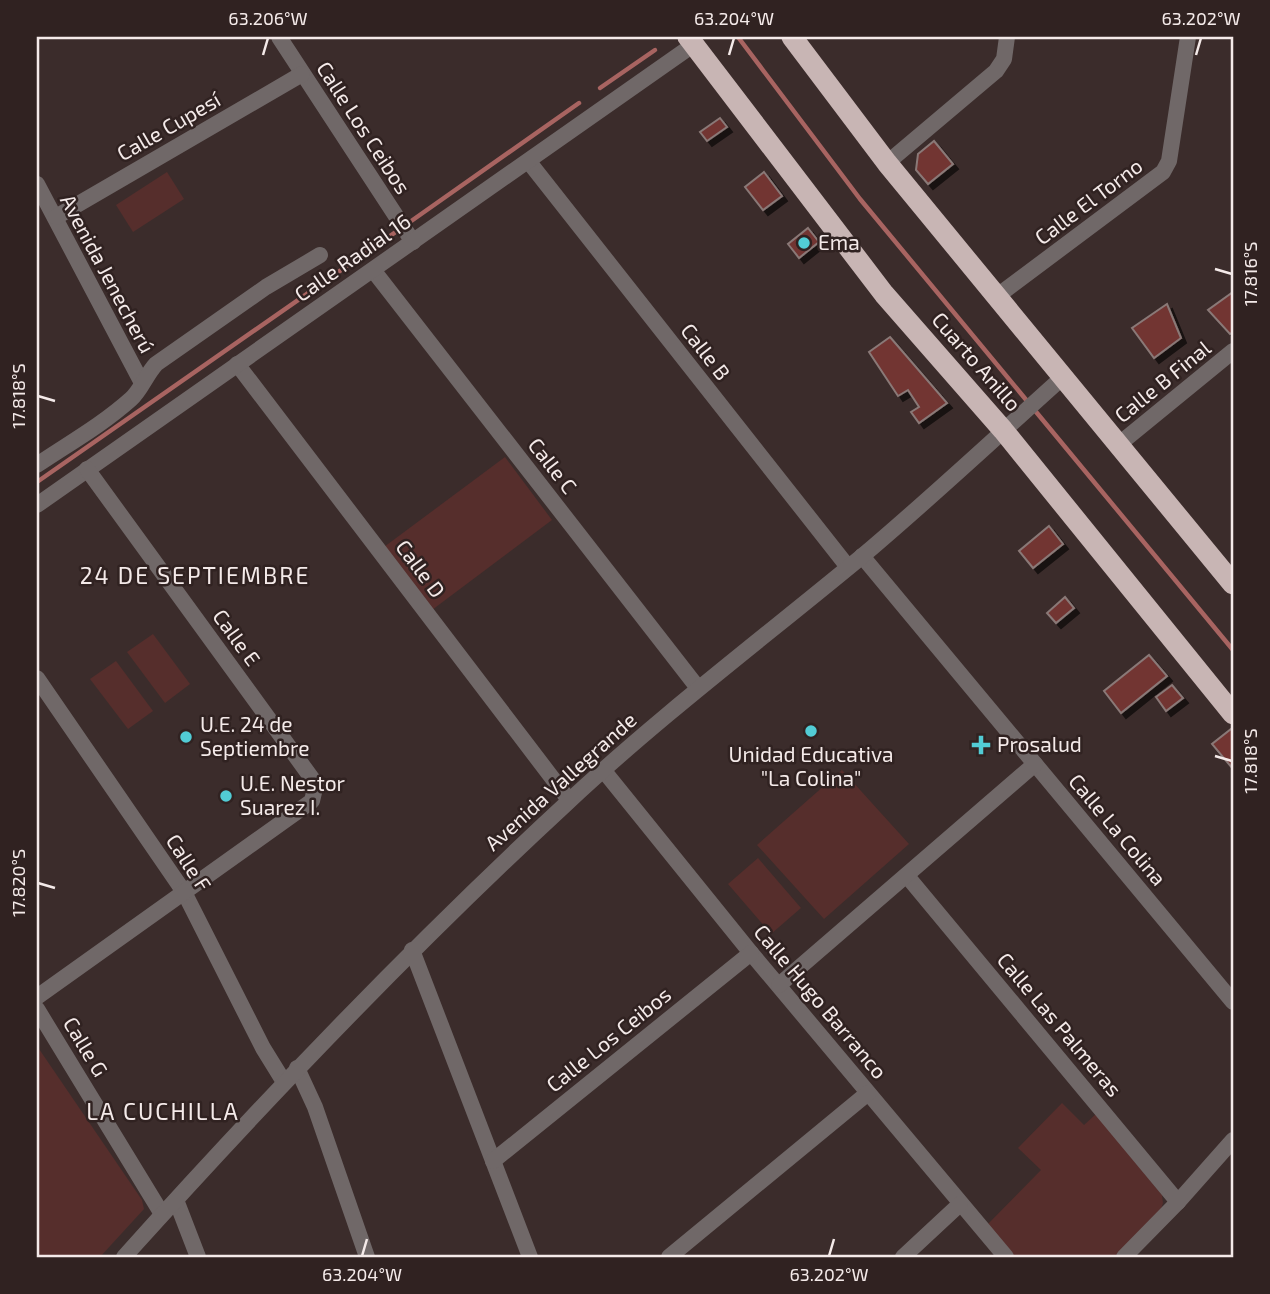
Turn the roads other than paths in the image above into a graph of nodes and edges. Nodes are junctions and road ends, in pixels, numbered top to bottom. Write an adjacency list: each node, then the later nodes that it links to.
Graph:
1 (279, 37): 6 (street, Calle Los Ceibos)
2 (1007, 37): 8 (street)
3 (1188, 37): 15 (street, Calle El Torno)
4 (796, 38): 8 (highway)
5 (691, 41): 7 (street, Calle Radial 16); 20 (highway, Cuarto Anillo)
6 (302, 74): 11 (street, Calle Cupesí); 12 (street, Calle Los Ceibos)
7 (529, 162): 12 (street, Calle Radial 16); 27 (street, Calle B)
8 (887, 163): 15 (highway)
9 (37, 184): 10 (street, Avenida Jenecherú)
10 (41, 204): 11 (street, Avenida Jenecherú)
11 (56, 217): 19 (street, Avenida Jenecherú)
12 (413, 242): 14 (street, Calle Radial 16)
13 (320, 255): 19 (street)
14 (373, 270): 17 (street, Calle Radial 16); 30 (street, Calle C)
15 (996, 297): 18 (highway)
16 (1233, 351): 22 (street, Calle B Final)
17 (237, 364): 21 (street, Calle Radial 16); 34 (street, Calle D)
18 (1063, 377): 20 (street, Avenida Vallegrande); 22 (highway)
19 (142, 383): 21 (street)
20 (1003, 430): 26 (street, Avenida Vallegrande); 31 (highway, Cuarto Anillo)
21 (112, 432): 23 (street); 24 (street, Calle Radial 16)
22 (1118, 445): 28 (highway)
23 (37, 465)
24 (87, 469): 25 (street, Calle Radial 16); 36 (street, Calle E)
25 (37, 505)
26 (862, 556): 27 (street, Avenida Vallegrande); 32 (street, Calle La Colina)
27 (848, 567): 30 (street, Avenida Vallegrande)
28 (1233, 584)
29 (37, 678): 36 (street, Calle F)
30 (698, 688): 33 (street, Avenida Vallegrande)
31 (1233, 714)
32 (1035, 764): 35 (street); 41 (street, Calle La Colina)
33 (604, 771): 34 (street, Avenida Vallegrande); 38 (street, Calle Hugo Barranco)
34 (569, 800): 37 (street, Avenida Vallegrande)
35 (907, 876): 39 (street); 49 (street, Calle Las Palmeras)
36 (184, 892): 40 (street); 44 (street, Calle F)
37 (412, 950): 43 (street, Avenida Vallegrande); 47 (street)
38 (751, 953): 39 (street, Calle Hugo Barranco); 47 (street, Calle Los Ceibos)
39 (779, 985): 45 (street, Calle Hugo Barranco)
40 (37, 998)
41 (1233, 1002)
42 (37, 1009): 51 (street, Calle G)
43 (297, 1068): 44 (street, Avenida Vallegrande); 54 (street)
44 (284, 1082): 48 (street, Avenida Vallegrande)
45 (868, 1093): 50 (street, Calle Hugo Barranco); 56 (street)
46 (1233, 1140): 49 (street)
47 (493, 1161): 55 (street)
48 (176, 1200): 51 (street, Avenida Vallegrande); 53 (street)
49 (1178, 1202): 59 (street)
50 (960, 1204): 57 (street); 58 (street, Calle Hugo Barranco)
51 (162, 1214): 52 (street, Avenida Vallegrande)
52 (124, 1257)
53 (198, 1257)
54 (367, 1257)
55 (530, 1257)
56 (669, 1257)
57 (903, 1257)
58 (1006, 1257)
59 (1124, 1257)

